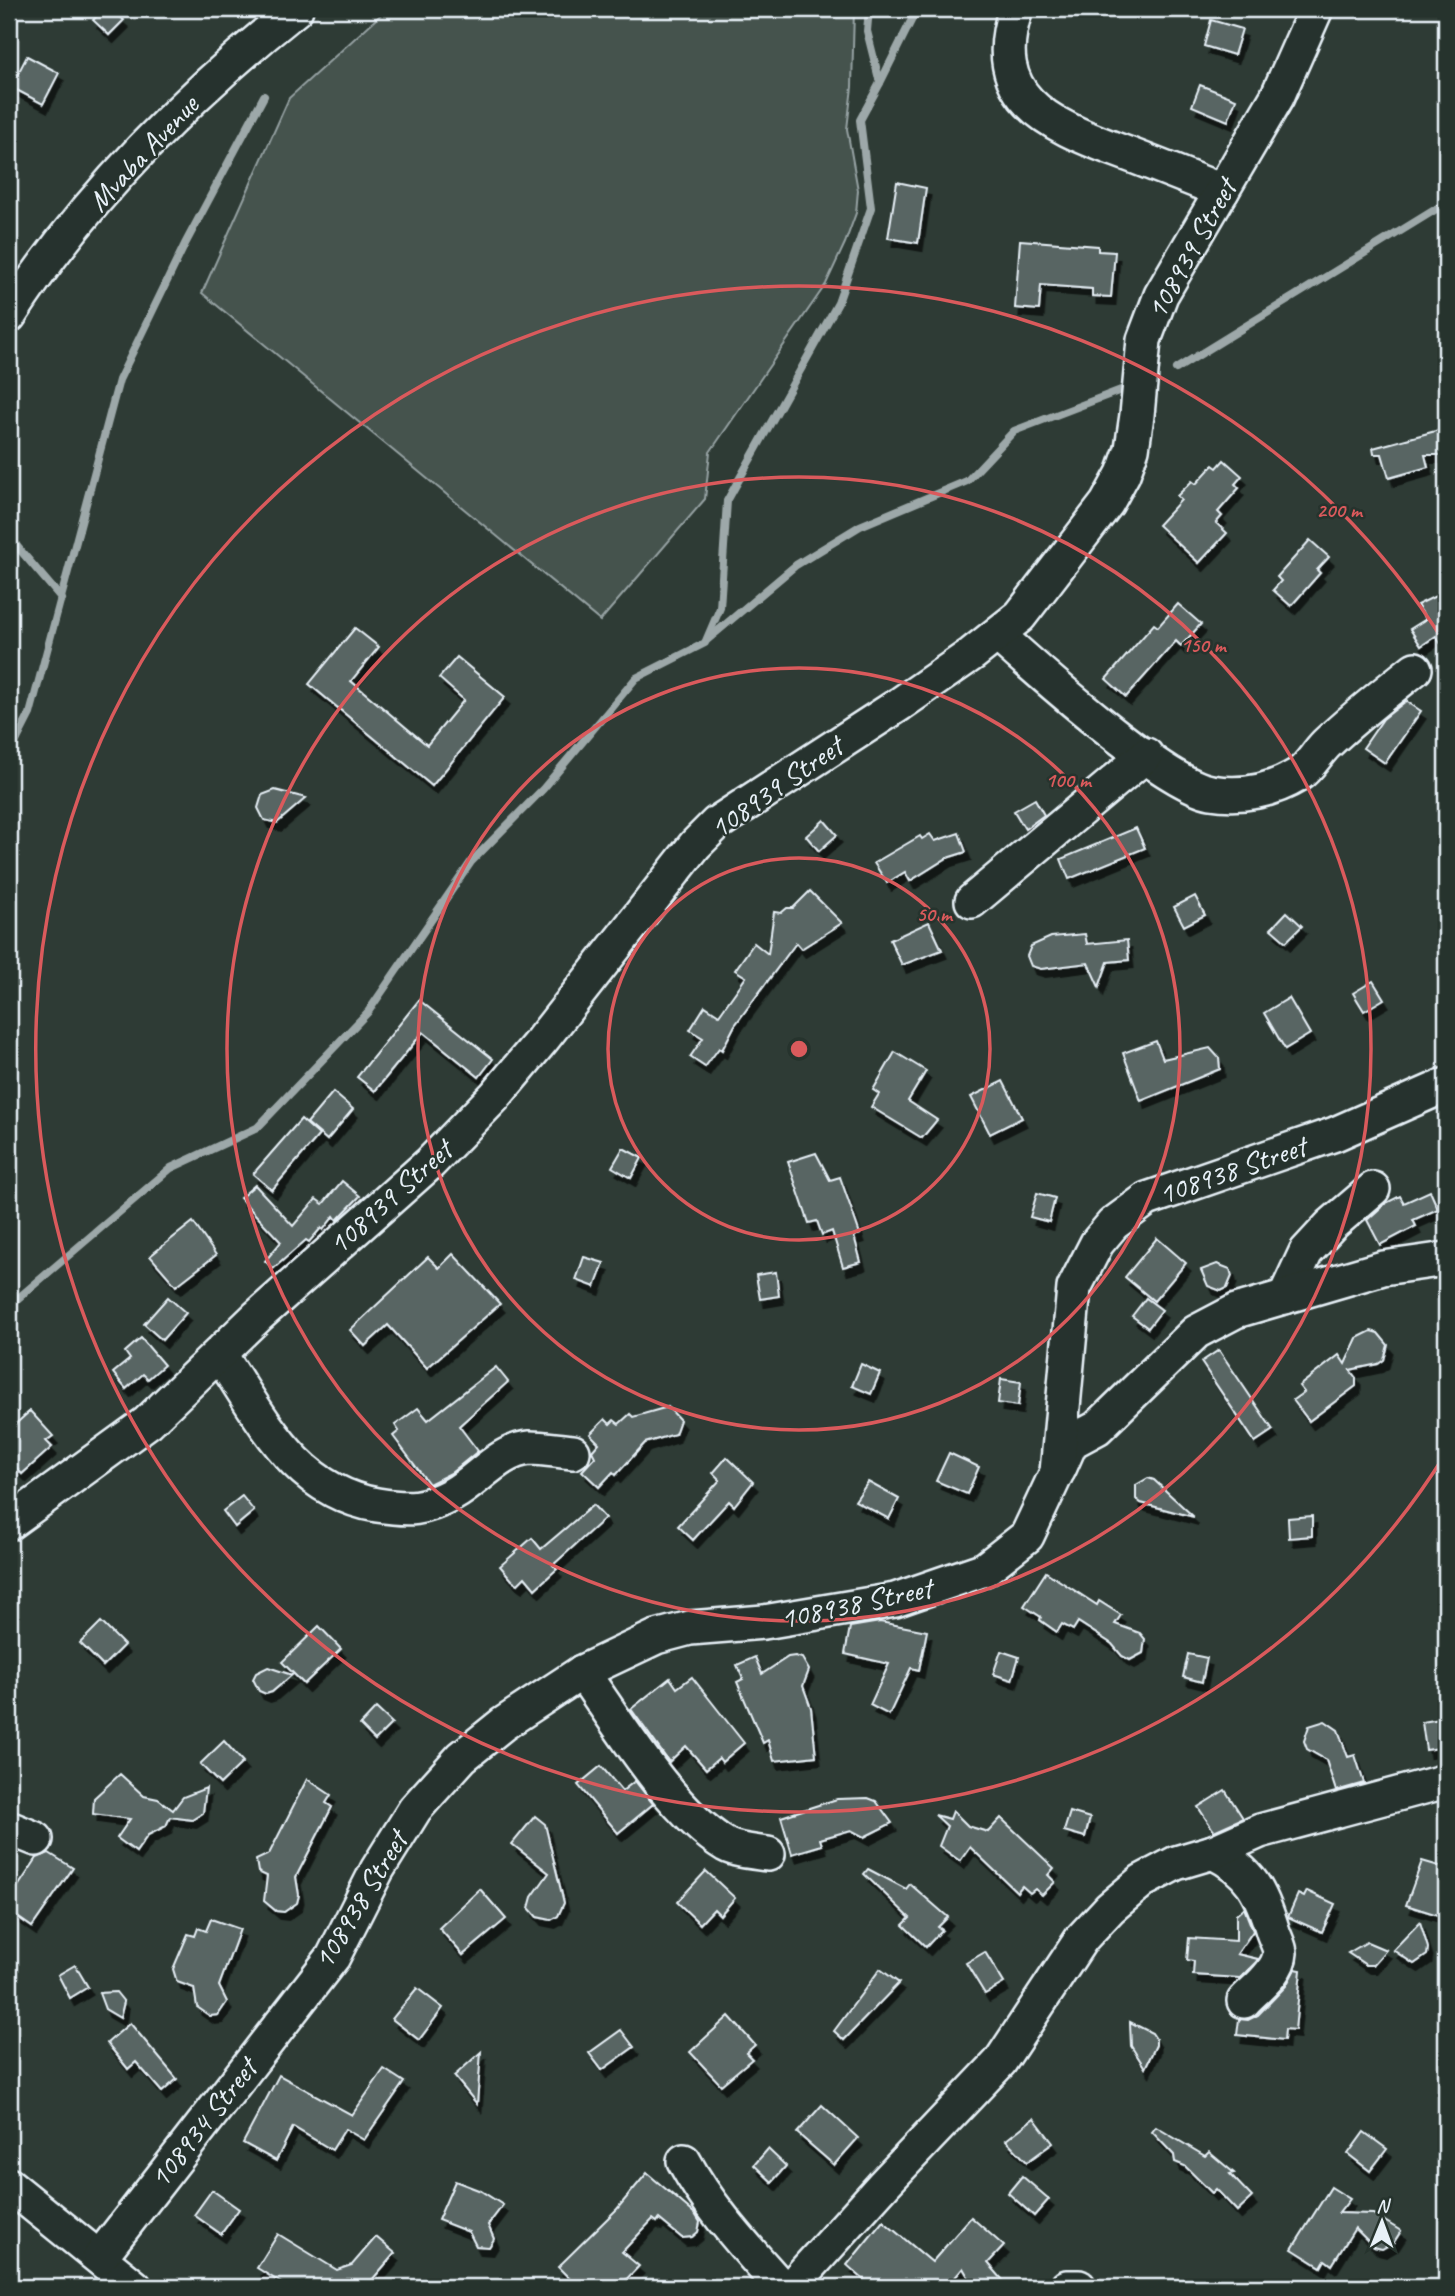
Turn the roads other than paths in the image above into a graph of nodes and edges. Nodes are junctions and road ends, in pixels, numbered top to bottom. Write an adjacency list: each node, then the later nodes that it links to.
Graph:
1 (296, 9): 5 (street, Mvaba Avenue)
2 (1016, 9): 4 (street)
3 (1316, 9): 4 (street, 108939 Street)
4 (1222, 191): 6 (street, 108939 Street)
5 (9, 316)
6 (998, 635): 8 (street); 14 (street, 108939 Street)
7 (1415, 668): 8 (street)
8 (1146, 755): 9 (street)
9 (972, 901)
10 (1446, 1085): 16 (street, 108938 Street)
11 (1373, 1189): 13 (street)
12 (1446, 1259): 13 (street)
13 (1285, 1297): 16 (street)
14 (220, 1355): 15 (street); 17 (street, 108939 Street)
15 (573, 1451)
16 (1057, 1472): 18 (street, 108938 Street)
17 (9, 1523)
18 (582, 1672): 21 (street); 22 (street, 108938 Street)
19 (1446, 1781): 20 (street)
20 (1213, 1852): 23 (street); 27 (street)
21 (768, 1854)
22 (306, 1989): 26 (street, 108934 Street)
23 (1244, 2001)
24 (684, 2161): 27 (street)
25 (9, 2185): 26 (street)
26 (100, 2258): 28 (street)
27 (797, 2285)
28 (135, 2287)
29 (1067, 2287): 30 (street)
30 (1079, 2287)

